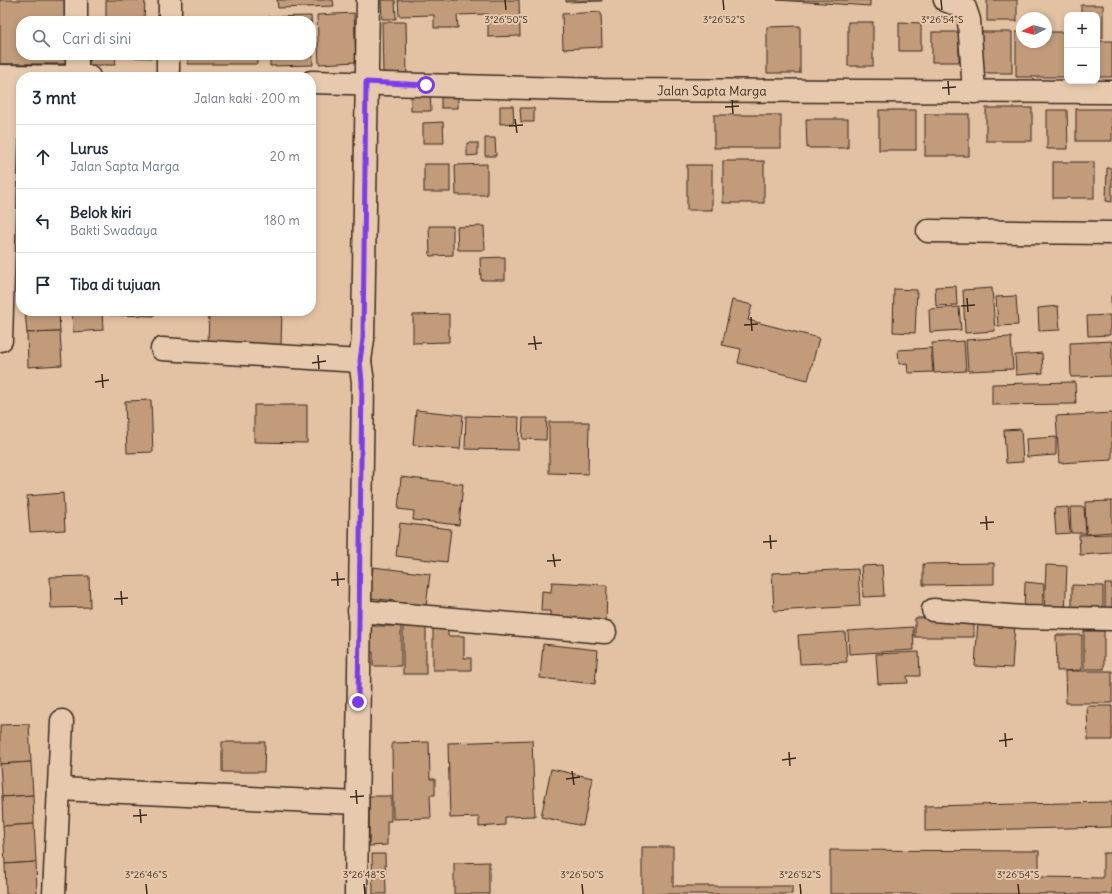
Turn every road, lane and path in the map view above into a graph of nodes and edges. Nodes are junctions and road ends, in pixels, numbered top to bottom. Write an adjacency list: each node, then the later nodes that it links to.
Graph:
1 (76, 0): 5 (street)
2 (170, 0): 6 (street)
3 (368, 0): 14 (street)
4 (945, 0): 15 (street)
5 (76, 16)
6 (170, 16)
7 (77, 60): 9 (street)
8 (168, 60): 10 (street)
9 (77, 72)
10 (168, 72)
11 (5, 77): 12 (street); 19 (street)
12 (16, 77)
13 (316, 82): 14 (street, Jalan Sapta Marga)
14 (366, 82): 15 (street, Jalan Sapta Marga); 21 (street)
15 (974, 92): 16 (street, Jalan Sapta Marga)
16 (1112, 92)
17 (928, 230): 18 (street)
18 (1112, 233)
19 (1, 340)
20 (162, 349): 21 (street)
21 (360, 361): 23 (street)
22 (933, 610): 24 (street)
23 (359, 611): 25 (street); 28 (street)
24 (1112, 619)
25 (605, 632)
26 (62, 721): 27 (street)
27 (59, 789): 28 (street); 29 (street)
28 (357, 803): 30 (street)
29 (54, 894)
30 (356, 894)

